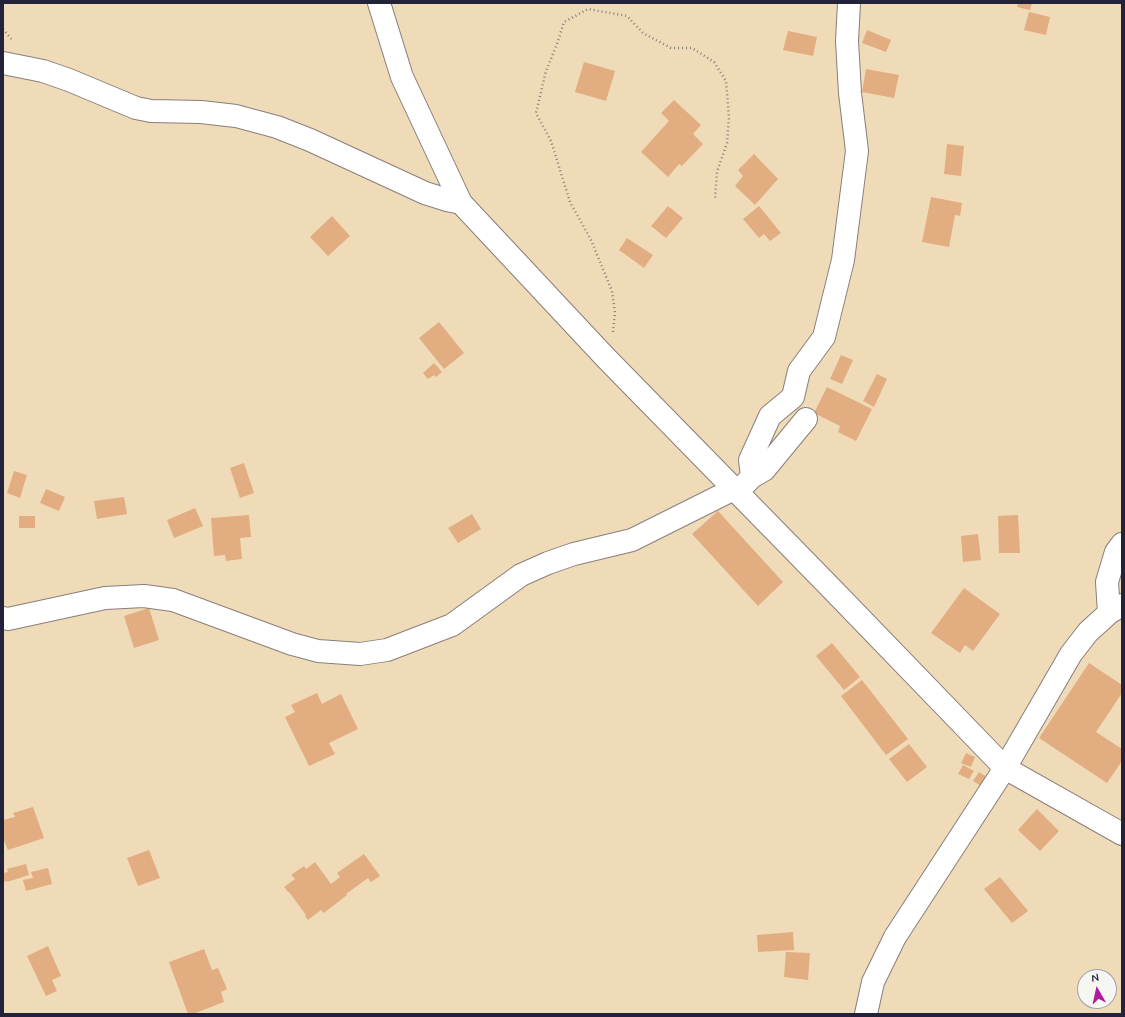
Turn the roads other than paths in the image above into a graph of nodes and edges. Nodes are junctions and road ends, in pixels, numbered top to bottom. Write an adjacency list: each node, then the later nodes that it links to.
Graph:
1 (379, 3): 4 (street)
2 (849, 3): 6 (street)
3 (3, 63): 4 (street)
4 (461, 203): 7 (street)
5 (806, 419): 6 (street)
6 (752, 477): 7 (street)
7 (737, 492): 10 (street); 11 (street)
8 (1122, 544): 9 (street)
9 (1115, 609): 11 (street)
10 (3, 618)
11 (1006, 768): 12 (street); 13 (street)
12 (1122, 834)
13 (866, 1014)

